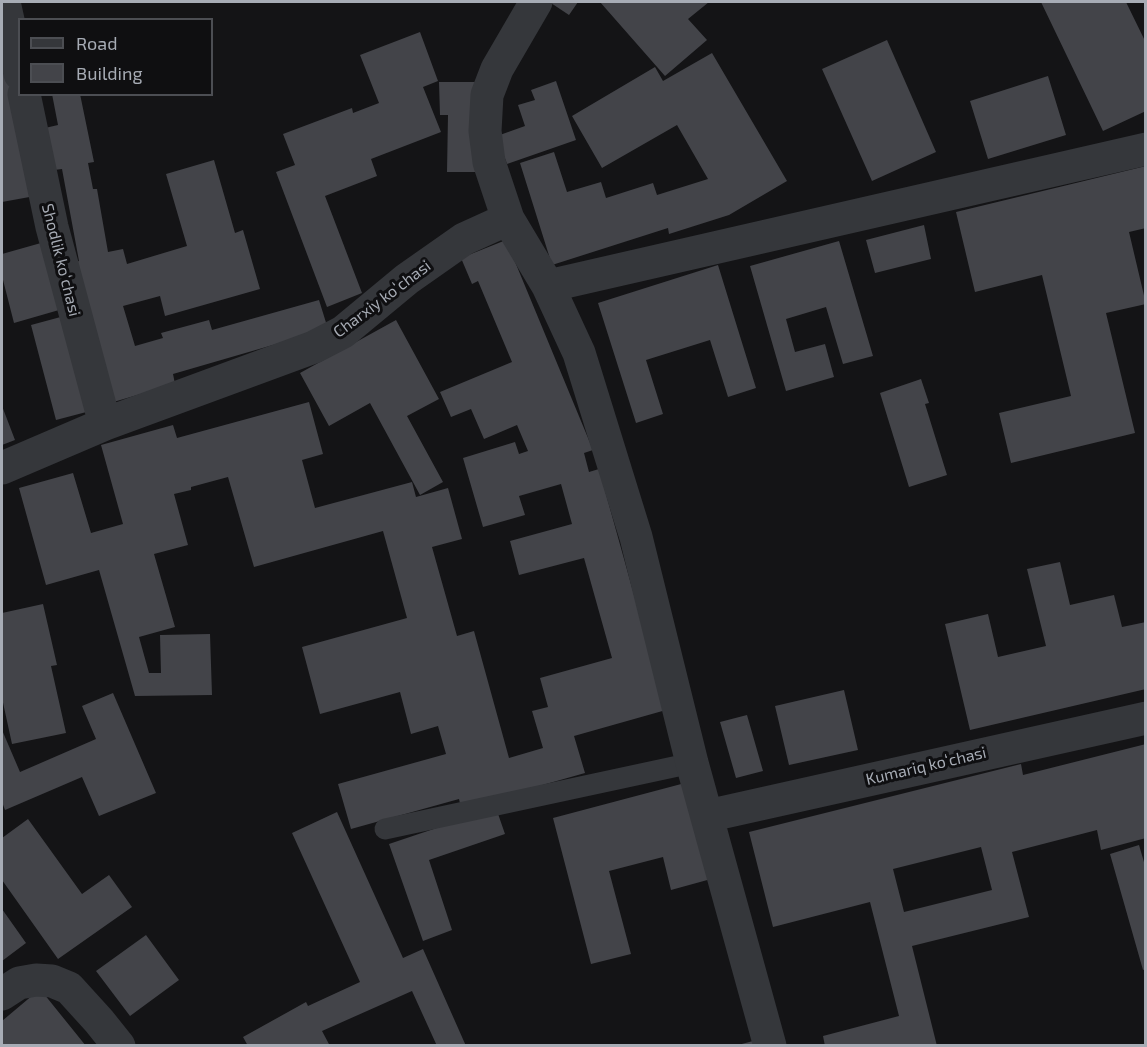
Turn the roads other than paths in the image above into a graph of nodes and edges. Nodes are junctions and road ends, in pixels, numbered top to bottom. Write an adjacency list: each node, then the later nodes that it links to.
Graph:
1 (4, 2): 3 (street)
2 (536, 2): 6 (street)
3 (18, 65)
4 (24, 96): 8 (street, Shodlik koʻchasi)
5 (1146, 149): 7 (street)
6 (508, 219): 7 (street); 8 (street, Charxiy koʻchasi)
7 (548, 286): 11 (street)
8 (105, 424): 9 (street, Charxiy koʻchasi)
9 (2, 468)
10 (1146, 718): 12 (street, Kumariq koʻchasi)
11 (692, 763): 12 (street); 13 (lane)
12 (707, 816): 16 (street)
13 (385, 829)
14 (2, 994): 15 (street)
15 (119, 1046)
16 (770, 1046)

